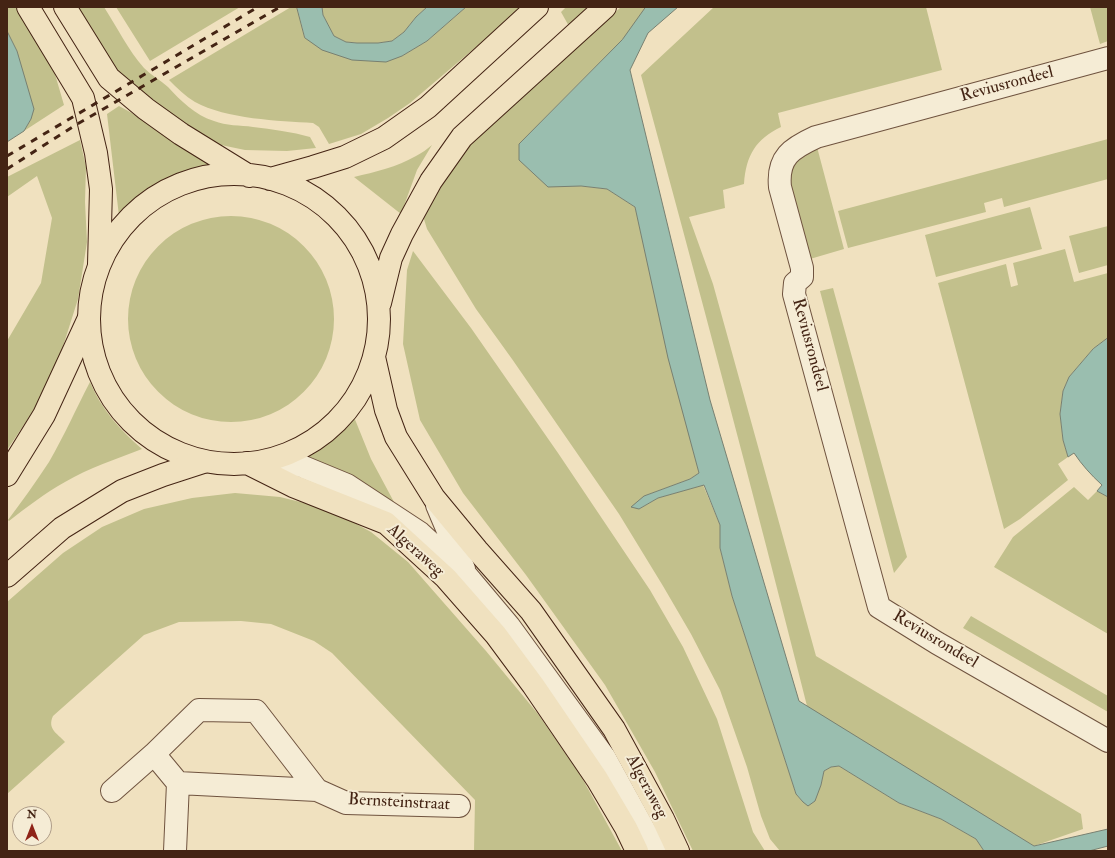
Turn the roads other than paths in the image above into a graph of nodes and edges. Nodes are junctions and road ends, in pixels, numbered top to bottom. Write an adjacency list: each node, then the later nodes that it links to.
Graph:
1 (28, 7): 7 (main road)
2 (65, 7): 6 (main road)
3 (537, 7): 6 (main road)
4 (605, 7): 8 (main road)
5 (1108, 58): 17 (street, Reviusrondeel)
6 (260, 177): 7 (main road); 8 (main road)
7 (98, 264): 9 (main road)
8 (379, 308): 10 (main road)
9 (88, 320): 11 (main road); 13 (main road)
10 (374, 357): 12 (main road); 14 (main road, Algeraweg)
11 (203, 462): 12 (main road); 15 (main road)
12 (247, 463): 16 (street, Algeraweg); 24 (main road, Algeraweg)
13 (7, 475)
14 (434, 498): 16 (street, Algeraweg); 26 (main road, Algeraweg)
15 (7, 576)
16 (467, 576): 25 (street, Algeraweg)
17 (1108, 741)
18 (154, 754): 19 (street); 20 (street, Bernsteinstraat); 21 (street, Bernsteinstraat)
19 (178, 783): 20 (street, Bernsteinstraat); 23 (street)
20 (317, 790): 22 (street, Bernsteinstraat)
21 (112, 791)
22 (460, 806)
23 (175, 851)
24 (637, 851)
25 (656, 851)
26 (678, 851)

